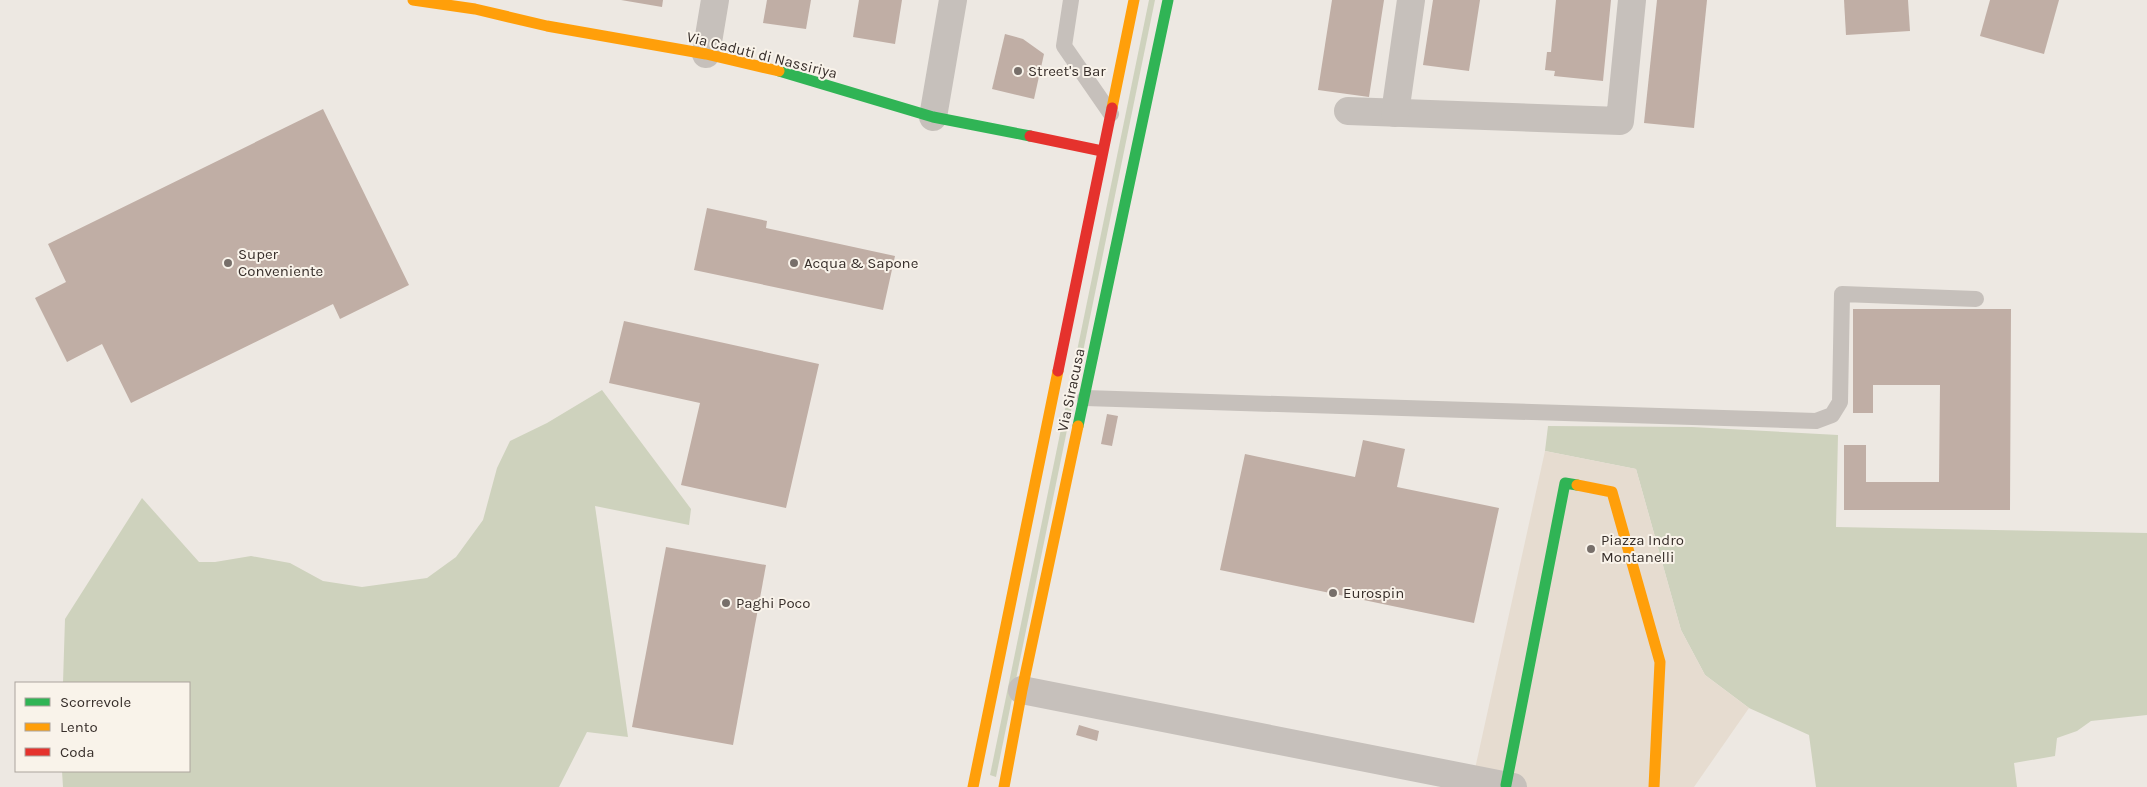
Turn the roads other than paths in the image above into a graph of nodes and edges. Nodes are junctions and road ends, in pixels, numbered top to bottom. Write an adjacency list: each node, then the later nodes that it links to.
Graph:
1 (413, 0): 9 (main road, Via Caduti di Nassiriya)
2 (715, 0): 10 (street)
3 (953, 0): 14 (street)
4 (1071, 0): 13 (lane)
5 (1134, 0): 13 (main road, Via Siracusa)
6 (1168, 0): 17 (main road, Via Siracusa)
7 (1411, 0): 12 (street)
8 (1632, 0): 12 (street)
9 (475, 5): 10 (main road, Via Caduti di Nassiriya)
10 (706, 54): 14 (main road, Via Caduti di Nassiriya)
11 (1348, 111): 12 (street)
12 (1395, 113)
13 (1111, 114): 15 (main road, Via Siracusa)
14 (933, 117): 15 (main road, Via Caduti di Nassiriya)
15 (1102, 151): 20 (main road, Via Siracusa)
16 (1976, 299): 17 (lane)
17 (1085, 398): 18 (main road, Via Siracusa)
18 (1022, 690): 19 (street); 21 (main road, Via Siracusa)
19 (1509, 786): 22 (main road)
20 (973, 787)
21 (1004, 787)
22 (1654, 787)

